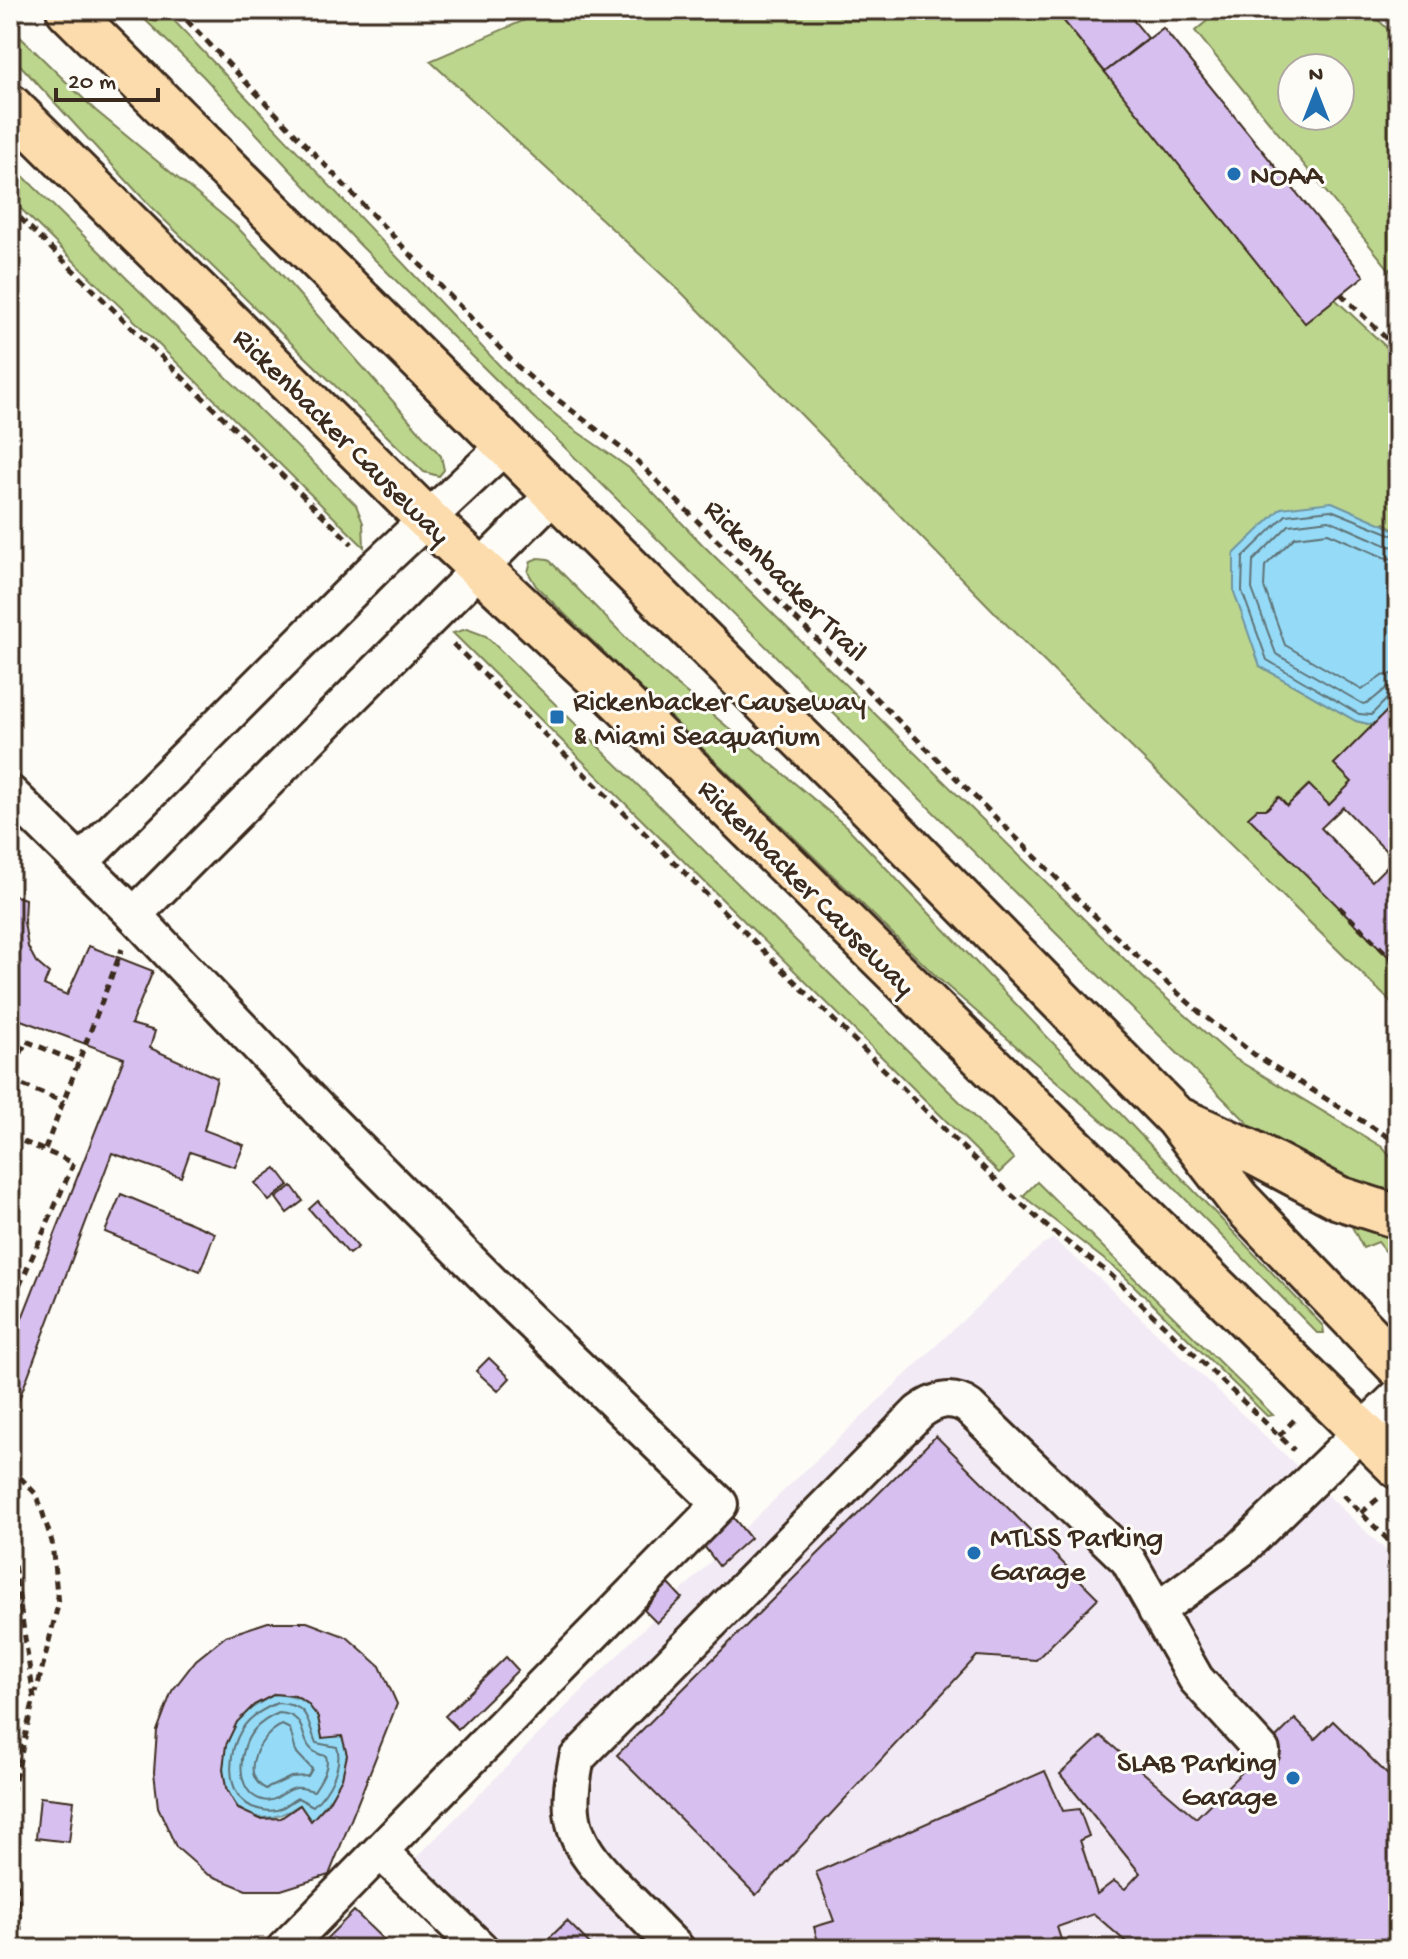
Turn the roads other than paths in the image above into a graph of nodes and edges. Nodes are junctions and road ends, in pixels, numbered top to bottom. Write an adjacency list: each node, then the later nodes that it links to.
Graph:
1 (68, 10): 3 (main road)
2 (10, 106): 5 (main road, Rickenbacker Causeway)
3 (507, 444): 4 (main road); 5 (street)
4 (555, 493): 6 (street); 10 (main road)
5 (427, 519): 6 (main road, Rickenbacker Causeway); 8 (street)
6 (478, 569): 9 (street); 14 (main road, Rickenbacker Causeway)
7 (10, 793): 8 (street)
8 (81, 862): 9 (street)
9 (134, 915): 18 (street)
10 (1176, 1118): 11 (main road); 12 (main road)
11 (1398, 1217)
12 (1398, 1366)
13 (1398, 1396): 14 (street)
14 (1360, 1432): 15 (main road, Rickenbacker Causeway); 16 (street)
15 (1398, 1467)
16 (1156, 1611): 17 (street); 21 (street)
17 (1262, 1751)
18 (381, 1852): 19 (street); 20 (street)
19 (284, 1949)
20 (481, 1949)
21 (677, 1949)

